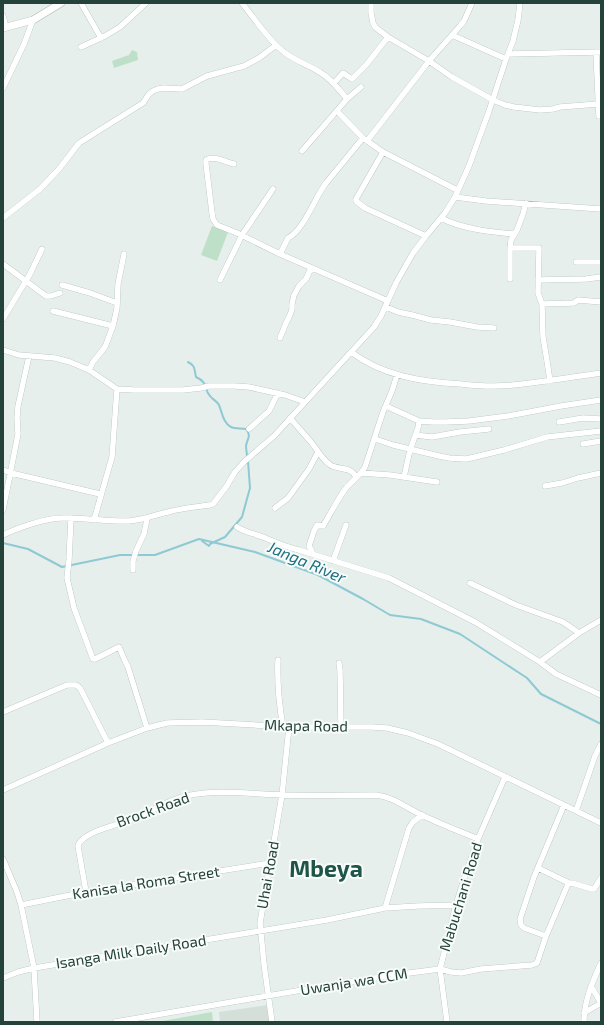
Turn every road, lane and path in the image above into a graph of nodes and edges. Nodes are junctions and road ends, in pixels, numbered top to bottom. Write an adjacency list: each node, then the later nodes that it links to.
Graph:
1 (61, 3): 9 (street)
2 (81, 3): 13 (street)
3 (146, 3): 13 (street)
4 (242, 3): 14 (street)
5 (371, 3): 12 (street)
6 (472, 3): 11 (street)
7 (520, 3): 17 (street)
8 (3, 16): 10 (street)
9 (33, 20): 10 (street); 21 (street)
10 (5, 27)
11 (452, 35): 17 (street); 18 (street)
12 (388, 37): 18 (street); 19 (street)
13 (101, 38): 15 (street)
14 (276, 45): 19 (street); 37 (street)
15 (82, 47)
16 (598, 53): 17 (street); 22 (street)
17 (507, 57): 24 (street)
18 (429, 61): 24 (street); 28 (street)
19 (334, 83): 23 (street)
20 (361, 87): 23 (street)
21 (3, 88)
22 (599, 91): 25 (street)
23 (347, 99): 26 (street)
24 (493, 100): 25 (street); 33 (street)
25 (598, 104): 27 (street)
26 (337, 111): 28 (street); 29 (street)
27 (599, 116)
28 (365, 139): 30 (street); 45 (street)
29 (302, 151)
30 (383, 152): 33 (street); 41 (street)
31 (234, 164): 40 (street)
32 (273, 190): 40 (street)
33 (458, 190): 34 (street)
34 (455, 197): 35 (street); 38 (street)
35 (526, 203): 36 (street); 39 (street)
36 (601, 209)
37 (3, 218)
38 (441, 218): 39 (street); 41 (street)
39 (514, 234): 42 (street)
40 (242, 235): 45 (street); 52 (street)
41 (426, 236): 59 (street)
42 (510, 248): 51 (street); 53 (street)
43 (42, 249): 54 (street)
44 (124, 254): 58 (street)
45 (280, 254): 49 (street)
46 (576, 262): 47 (street)
47 (601, 262)
48 (3, 266): 54 (street)
49 (311, 268): 59 (street); 65 (street)
50 (601, 277): 53 (street)
51 (510, 278)
52 (220, 280)
53 (538, 280): 60 (street)
54 (26, 281): 56 (street); 62 (street)
55 (62, 285): 58 (street)
56 (60, 293)
57 (601, 302): 60 (street)
58 (117, 303): 63 (street)
59 (387, 304): 64 (street); 67 (street)
60 (542, 304): 72 (street)
61 (53, 311): 63 (street)
62 (3, 318)
63 (113, 326): 69 (street)
64 (494, 328)
65 (280, 338)
66 (3, 350): 68 (street)
67 (351, 352): 71 (street); 76 (street)
68 (29, 356): 69 (street); 92 (street)
69 (89, 370): 73 (street)
70 (601, 373): 72 (street)
71 (397, 375): 72 (street); 77 (street)
72 (550, 381)
73 (117, 389): 74 (street); 99 (street)
74 (278, 393): 76 (street); 82 (street)
75 (601, 400): 80 (street)
76 (305, 402): 78 (street)
77 (386, 406): 80 (street); 86 (street)
78 (290, 418): 90 (street); 103 (street)
79 (601, 419): 81 (street)
80 (419, 420): 85 (street)
81 (559, 422)
82 (249, 429)
83 (489, 429): 85 (street)
84 (601, 431): 89 (street)
85 (415, 435): 89 (street)
86 (375, 439): 89 (street); 93 (street)
87 (601, 441): 88 (street)
88 (582, 444)
89 (410, 450): 96 (street)
90 (318, 452): 95 (street); 100 (street)
91 (3, 470): 92 (street)
92 (11, 472): 99 (street); 101 (street)
93 (361, 472): 95 (street); 96 (street)
94 (601, 473): 98 (street)
95 (356, 477): 108 (street)
96 (404, 477): 97 (street)
97 (437, 482)
98 (545, 486)
99 (100, 494): 104 (street)
100 (275, 508)
101 (3, 510)
102 (71, 518): 104 (street); 107 (street); 121 (street)
103 (147, 519): 104 (street); 110 (street)
104 (94, 520)
105 (346, 525): 109 (street)
106 (237, 527): 108 (street)
107 (3, 535)
108 (311, 554): 109 (street)
109 (333, 561): 115 (street)
110 (133, 570)
111 (470, 583): 113 (street)
112 (601, 620): 113 (street)
113 (579, 633): 115 (street)
114 (278, 660): 119 (street, Uhai Road)
115 (540, 662): 117 (street)
116 (339, 663): 120 (street)
117 (601, 695)
118 (3, 712): 122 (street)
119 (286, 727): 120 (street, Mkapa Road); 121 (street, Mkapa Road); 126 (street, Uhai Road)
120 (341, 727): 124 (street, Mkapa Road)
121 (148, 728): 122 (street, Mkapa Road)
122 (108, 743): 125 (street, Mkapa Road)
123 (601, 744): 128 (street)
124 (505, 777): 127 (street, Mkapa Road); 131 (street, Mabuchani Road)
125 (3, 790)
126 (282, 795): 129 (street); 133 (street, Uhai Road); 138 (street, Brock Road)
127 (564, 806): 128 (street, Mkapa Road); 134 (street)
128 (576, 811): 130 (street, Mkapa Road)
129 (422, 815): 131 (street); 141 (street)
130 (601, 823)
131 (478, 839): 140 (street, Mabuchani Road)
132 (3, 859): 135 (street)
133 (270, 863): 138 (street, Kanisa la Roma Street); 142 (street, Uhai Road)
134 (538, 868): 137 (street); 143 (street)
135 (5, 871): 139 (street)
136 (601, 878): 137 (street)
137 (568, 883): 143 (street, Uwanja wa CCM)
138 (86, 892): 139 (street, Kanisa la Roma Street)
139 (21, 905): 145 (street)
140 (456, 905): 141 (street, Isanga Milk Daily Road); 146 (street, Mabuchani Road)
141 (386, 908): 142 (street, Isanga Milk Daily Road)
142 (260, 931): 145 (street, Isanga Milk Daily Road); 149 (street, Uhai Road)
143 (546, 936): 146 (street, Uwanja wa CCM)
144 (601, 963): 148 (street)
145 (34, 968): 147 (street, Isanga Milk Daily Road); 152 (street)
146 (440, 969): 149 (street, Uwanja wa CCM); 155 (street, Mabuchani Road)
147 (3, 978)
148 (591, 986): 150 (street); 151 (street)
149 (268, 996): 153 (street, Uwanja wa CCM); 154 (street, Uhai Road)
150 (601, 1003): 151 (street)
151 (584, 1013): 156 (street)
152 (37, 1022)
153 (115, 1022)
154 (272, 1022)
155 (447, 1022)
156 (584, 1022)

